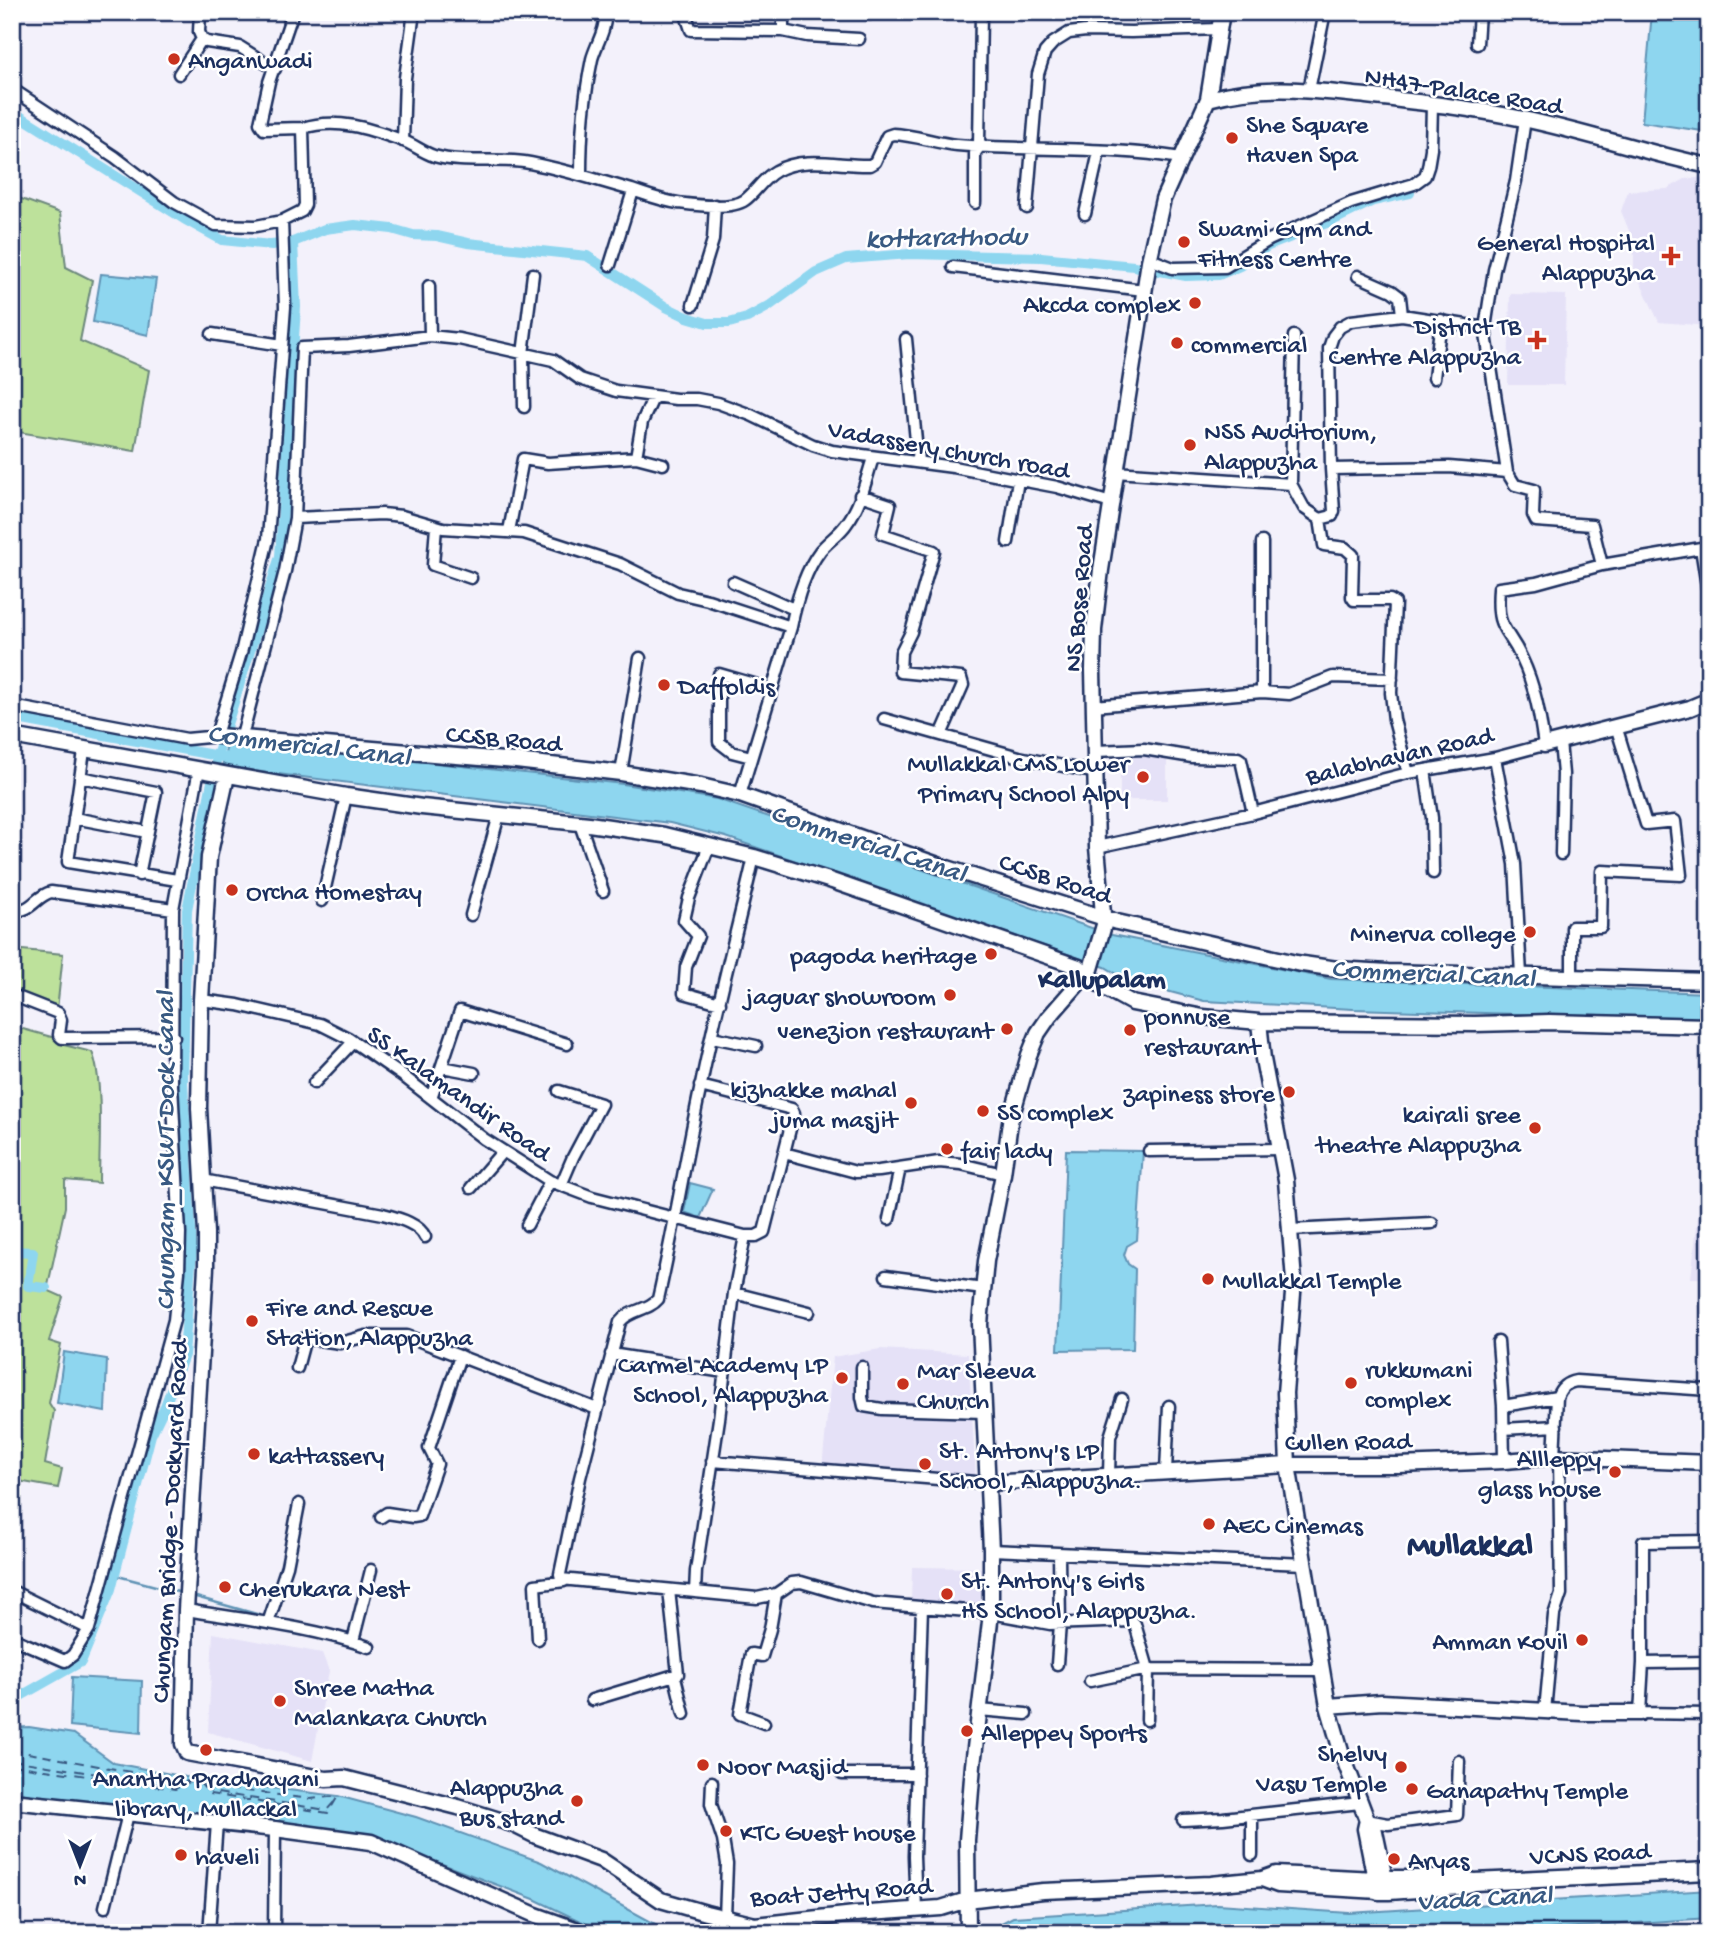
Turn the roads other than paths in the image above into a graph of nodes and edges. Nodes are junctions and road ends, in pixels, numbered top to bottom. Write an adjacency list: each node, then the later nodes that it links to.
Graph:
1 (200, 12): 13 (street)
2 (293, 12): 16 (street)
3 (414, 12): 24 (street)
4 (606, 12): 30 (street)
5 (685, 12): 12 (street)
6 (783, 12): 12 (street)
7 (981, 12): 25 (street)
8 (1222, 12): 11 (main road, NS Bose Road)
9 (1325, 12): 19 (street)
10 (1479, 12): 15 (street)
11 (1220, 29): 20 (main road, NS Bose Road); 26 (street)
12 (783, 31): 14 (street)
13 (202, 39): 16 (street); 17 (street)
14 (859, 39)
15 (1477, 44)
16 (275, 69): 23 (street)
17 (179, 74)
18 (12, 89): 36 (street)
19 (1309, 90): 20 (main road, NH47-Palace Road); 21 (main road, NH47-Palace Road)
20 (1208, 99): 28 (main road, NS Bose Road)
21 (1432, 104): 22 (main road, NH47-Palace Road); 37 (street)
22 (1525, 119): 29 (main road, NH47-Palace Road); 47 (street)
23 (303, 128): 24 (street); 36 (street)
24 (403, 141): 30 (street)
25 (980, 145): 26 (street); 32 (street); 33 (street)
26 (1032, 148): 27 (street); 34 (street)
27 (1099, 152): 28 (street); 35 (street)
28 (1181, 158): 37 (main road, NS Bose Road)
29 (1709, 166)
30 (581, 174): 31 (street)
31 (634, 191): 33 (street); 38 (street)
32 (975, 203)
33 (715, 205): 44 (street)
34 (1027, 208)
35 (1085, 214)
36 (282, 223): 52 (street)
37 (1149, 260): 42 (main road, NS Bose Road)
38 (610, 265)
39 (953, 267): 42 (street)
40 (533, 274): 53 (street)
41 (1358, 276): 45 (street)
42 (1145, 284): 62 (main road, NS Bose Road)
43 (429, 286): 49 (street)
44 (693, 305)
45 (1402, 315): 46 (street); 61 (street)
46 (1441, 320): 47 (street); 54 (street)
47 (1485, 328): 63 (street)
48 (212, 334): 52 (street)
49 (430, 336): 53 (street, Vadassery church road); 68 (street, Vadassery church road)
50 (1294, 336): 65 (street)
51 (906, 339): 59 (street)
52 (282, 345): 91 (street)
53 (523, 355): 55 (street, Vadassery church road); 56 (street)
54 (1434, 377)
55 (654, 396): 57 (street); 58 (street, Vadassery church road)
56 (524, 407)
57 (636, 457): 60 (street); 71 (street)
58 (873, 458): 59 (street, Vadassery church road); 66 (street)
59 (918, 461): 64 (street, Vadassery church road)
60 (663, 464)
61 (1331, 469): 63 (street); 69 (street)
62 (1115, 472): 65 (street); 67 (main road, NS Bose Road)
63 (1507, 472): 74 (street)
64 (1018, 480): 67 (street, Vadassery church road); 72 (street)
65 (1291, 484): 69 (street)
66 (860, 495): 78 (street); 89 (street)
67 (1111, 503): 86 (main road, NS Bose Road)
68 (295, 518): 70 (street); 91 (street)
69 (1320, 519): 81 (street)
70 (436, 527): 71 (street); 75 (street)
71 (509, 531): 79 (street)
72 (1007, 542)
73 (1262, 542): 83 (street)
74 (1602, 565): 77 (street); 93 (street)
75 (471, 578)
76 (733, 582): 78 (street)
77 (1709, 599)
78 (794, 609): 79 (street)
79 (791, 627): 82 (street)
80 (640, 658): 100 (street)
81 (1392, 679): 83 (street); 102 (street)
82 (771, 689): 96 (street); 96 (street)
83 (1262, 692): 86 (street)
84 (1709, 700): 88 (main road, Balabhavan Road)
85 (12, 706): 91 (street)
86 (1093, 706): 95 (main road, NS Bose Road)
87 (884, 719): 89 (street)
88 (1616, 726): 92 (main road, Balabhavan Road); 126 (street)
89 (941, 735): 101 (street)
90 (12, 736): 94 (main road)
91 (228, 736): 100 (main road, CCSB Road)
92 (1560, 742): 93 (main road, Balabhavan Road); 113 (street)
93 (1544, 745): 97 (street, Balabhavan Road)
94 (84, 751): 99 (main road); 103 (street)
95 (1096, 751): 101 (main road, NS Bose Road); 106 (street)
96 (751, 757): 104 (street)
97 (1495, 758): 98 (street, Balabhavan Road); 125 (street)
98 (1425, 771): 102 (street, Balabhavan Road); 115 (street)
99 (212, 772): 105 (main road); 117 (street); 129 (main road, Chungam Bridge - Dockyard Road)
100 (621, 773): 104 (main road, CCSB Road)
101 (1097, 773): 112 (main road, NS Bose Road)
102 (1408, 774): 106 (street, Balabhavan Road)
103 (80, 777): 108 (street); 110 (street)
104 (740, 795): 123 (main road, CCSB Road)
105 (346, 796): 107 (main road); 119 (street)
106 (1253, 813): 112 (street, Balabhavan Road)
107 (499, 815): 109 (main road); 122 (street)
108 (74, 818): 110 (street); 116 (street)
109 (580, 824): 111 (main road); 118 (street)
110 (148, 831): 116 (street)
111 (709, 846): 114 (main road); 130 (street)
112 (1097, 847): 123 (main road, NS Bose Road)
113 (1561, 854)
114 (754, 857): 124 (main road); 130 (street)
115 (1433, 873)
116 (139, 875): 117 (street)
117 (177, 880): 120 (street)
118 (603, 891)
119 (322, 901)
120 (173, 909): 121 (street); 133 (street)
121 (12, 911)
122 (471, 915)
123 (1104, 922): 124 (main road); 125 (main road, CCSB Road)
124 (1089, 971): 131 (main road); 149 (main road)
125 (1521, 975): 126 (main road, CCSB Road)
126 (1572, 976): 127 (main road, CCSB Road)
127 (1709, 981)
128 (12, 995): 133 (street)
129 (201, 1000): 135 (street, SS Kalamandir Road); 150 (main road, Chungam Bridge - Dockyard Road)
130 (720, 1003): 134 (street)
131 (1259, 1022): 132 (main road); 144 (main road)
132 (1709, 1026)
133 (174, 1037): 205 (street)
134 (712, 1037): 137 (street); 141 (street)
135 (353, 1042): 140 (street); 143 (street, SS Kalamandir Road)
136 (567, 1044): 138 (street)
137 (756, 1046)
138 (442, 1067): 139 (street); 143 (street)
139 (474, 1073)
140 (314, 1083)
141 (700, 1086): 147 (street); 154 (street)
142 (559, 1091): 152 (street)
143 (431, 1098): 145 (street, SS Kalamandir Road)
144 (1281, 1149): 146 (street); 158 (main road)
145 (503, 1151): 151 (street, SS Kalamandir Road); 153 (street)
146 (1149, 1152)
147 (784, 1153): 148 (street); 159 (street)
148 (900, 1168): 149 (street); 155 (street)
149 (1003, 1174): 162 (main road)
150 (203, 1180): 160 (street); 201 (main road, Chungam Bridge - Dockyard Road)
151 (550, 1181): 152 (street, SS Kalamandir Road); 157 (street)
152 (561, 1185): 154 (street, SS Kalamandir Road)
153 (471, 1188)
154 (677, 1219): 159 (street, SS Kalamandir Road); 166 (street)
155 (890, 1219)
156 (1432, 1223): 158 (street)
157 (527, 1225)
158 (1290, 1230): 184 (main road)
159 (745, 1236): 163 (street)
160 (425, 1237)
161 (886, 1276): 162 (street)
162 (983, 1289): 177 (main road)
163 (734, 1293): 164 (street); 170 (street)
164 (809, 1312)
165 (1498, 1342): 175 (street)
166 (611, 1354): 170 (street); 176 (street)
167 (460, 1356): 169 (street); 176 (street); 189 (street)
168 (862, 1367): 177 (street)
169 (297, 1368)
170 (724, 1372): 181 (street)
171 (1709, 1390): 172 (street)
172 (1557, 1397): 175 (street); 178 (street)
173 (1122, 1399): 186 (street)
174 (1169, 1406): 185 (street)
175 (1503, 1406): 179 (street)
176 (597, 1409): 195 (street)
177 (984, 1412): 187 (main road)
178 (1556, 1426): 179 (street); 180 (street)
179 (1503, 1429): 182 (street)
180 (1557, 1457): 182 (main road, Cullen Road); 183 (main road, Cullen Road); 220 (street)
181 (712, 1461): 187 (street); 198 (street)
182 (1504, 1461): 184 (main road, Cullen Road)
183 (1709, 1463)
184 (1288, 1465): 185 (main road, Cullen Road); 193 (main road)
185 (1166, 1471): 186 (main road, Cullen Road)
186 (1109, 1475): 187 (main road, Cullen Road)
187 (988, 1483): 191 (main road)
188 (299, 1504): 203 (street)
189 (381, 1517)
190 (1709, 1541): 211 (street)
191 (991, 1550): 192 (street); 202 (main road)
192 (1059, 1555): 193 (street); 204 (street)
193 (1304, 1564): 214 (main road)
194 (371, 1570): 208 (street)
195 (564, 1581): 196 (street); 207 (street)
196 (669, 1590): 198 (street); 215 (street)
197 (12, 1591): 205 (street)
198 (695, 1592): 199 (street)
199 (776, 1594): 200 (street); 226 (street)
200 (922, 1607): 202 (street); 230 (street)
201 (186, 1610): 203 (street); 227 (main road, Chungam Bridge - Dockyard Road)
202 (991, 1613): 204 (street); 219 (main road)
203 (268, 1623): 208 (street)
204 (1060, 1624): 212 (street); 213 (street)
205 (89, 1629): 206 (street)
206 (12, 1638)
207 (538, 1639)
208 (353, 1641): 209 (street)
209 (369, 1647)
210 (1709, 1662): 211 (street)
211 (1643, 1663): 221 (street)
212 (1057, 1664)
213 (1148, 1669): 214 (street); 216 (street); 225 (street)
214 (1321, 1670): 218 (main road)
215 (675, 1677): 217 (street); 222 (street)
216 (1090, 1681)
217 (592, 1700)
218 (1328, 1706): 220 (main road); 233 (main road)
219 (979, 1710): 223 (street); 243 (main road)
220 (1545, 1711): 221 (main road)
221 (1640, 1713): 224 (street)
222 (684, 1714)
223 (1026, 1714)
224 (1709, 1714)
225 (1147, 1720)
226 (764, 1723)
227 (200, 1755): 246 (main road, Boat Jetty Road)
228 (1459, 1761): 237 (street)
229 (842, 1774): 230 (street)
230 (917, 1774): 245 (street)
231 (712, 1782): 246 (street)
232 (12, 1801): 234 (main road)
233 (1360, 1803): 235 (street); 237 (main road)
234 (128, 1814): 238 (main road); 244 (street)
235 (1252, 1815): 236 (street); 240 (street)
236 (1183, 1820)
237 (1367, 1820): 242 (main road)
238 (217, 1823): 239 (main road); 247 (street)
239 (275, 1829): 248 (street); 249 (main road)
240 (1252, 1855)
241 (1709, 1871): 242 (main road, VCNS Road)
242 (1382, 1885): 243 (main road, Boat Jetty Road)
243 (967, 1900): 245 (main road, Boat Jetty Road); 250 (main road)
244 (105, 1907)
245 (916, 1910): 246 (main road, Boat Jetty Road)
246 (725, 1918)
247 (209, 1933)
248 (274, 1933)
249 (586, 1933)
250 (968, 1933)

